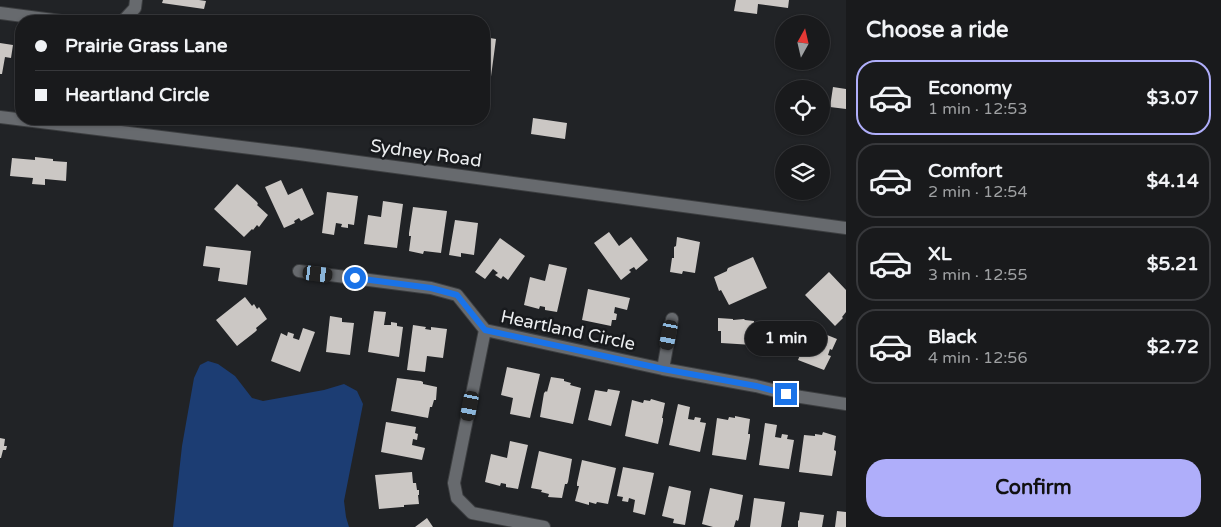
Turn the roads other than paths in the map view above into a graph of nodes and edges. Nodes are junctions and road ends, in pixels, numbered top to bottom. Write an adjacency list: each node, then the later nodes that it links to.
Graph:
1 (136, 0): 4 (street)
2 (0, 13): 3 (street)
3 (15, 15)
4 (129, 15)
5 (0, 117): 6 (street, Sydney Road)
6 (15, 119)
7 (65, 125): 8 (street, Sydney Road)
8 (846, 228)
9 (299, 271): 11 (street)
10 (672, 319): 12 (street)
11 (485, 330): 12 (street, Heartland Circle); 14 (street, Heartland Circle)
12 (663, 369): 13 (street, Heartland Circle)
13 (846, 404)
14 (544, 527)

